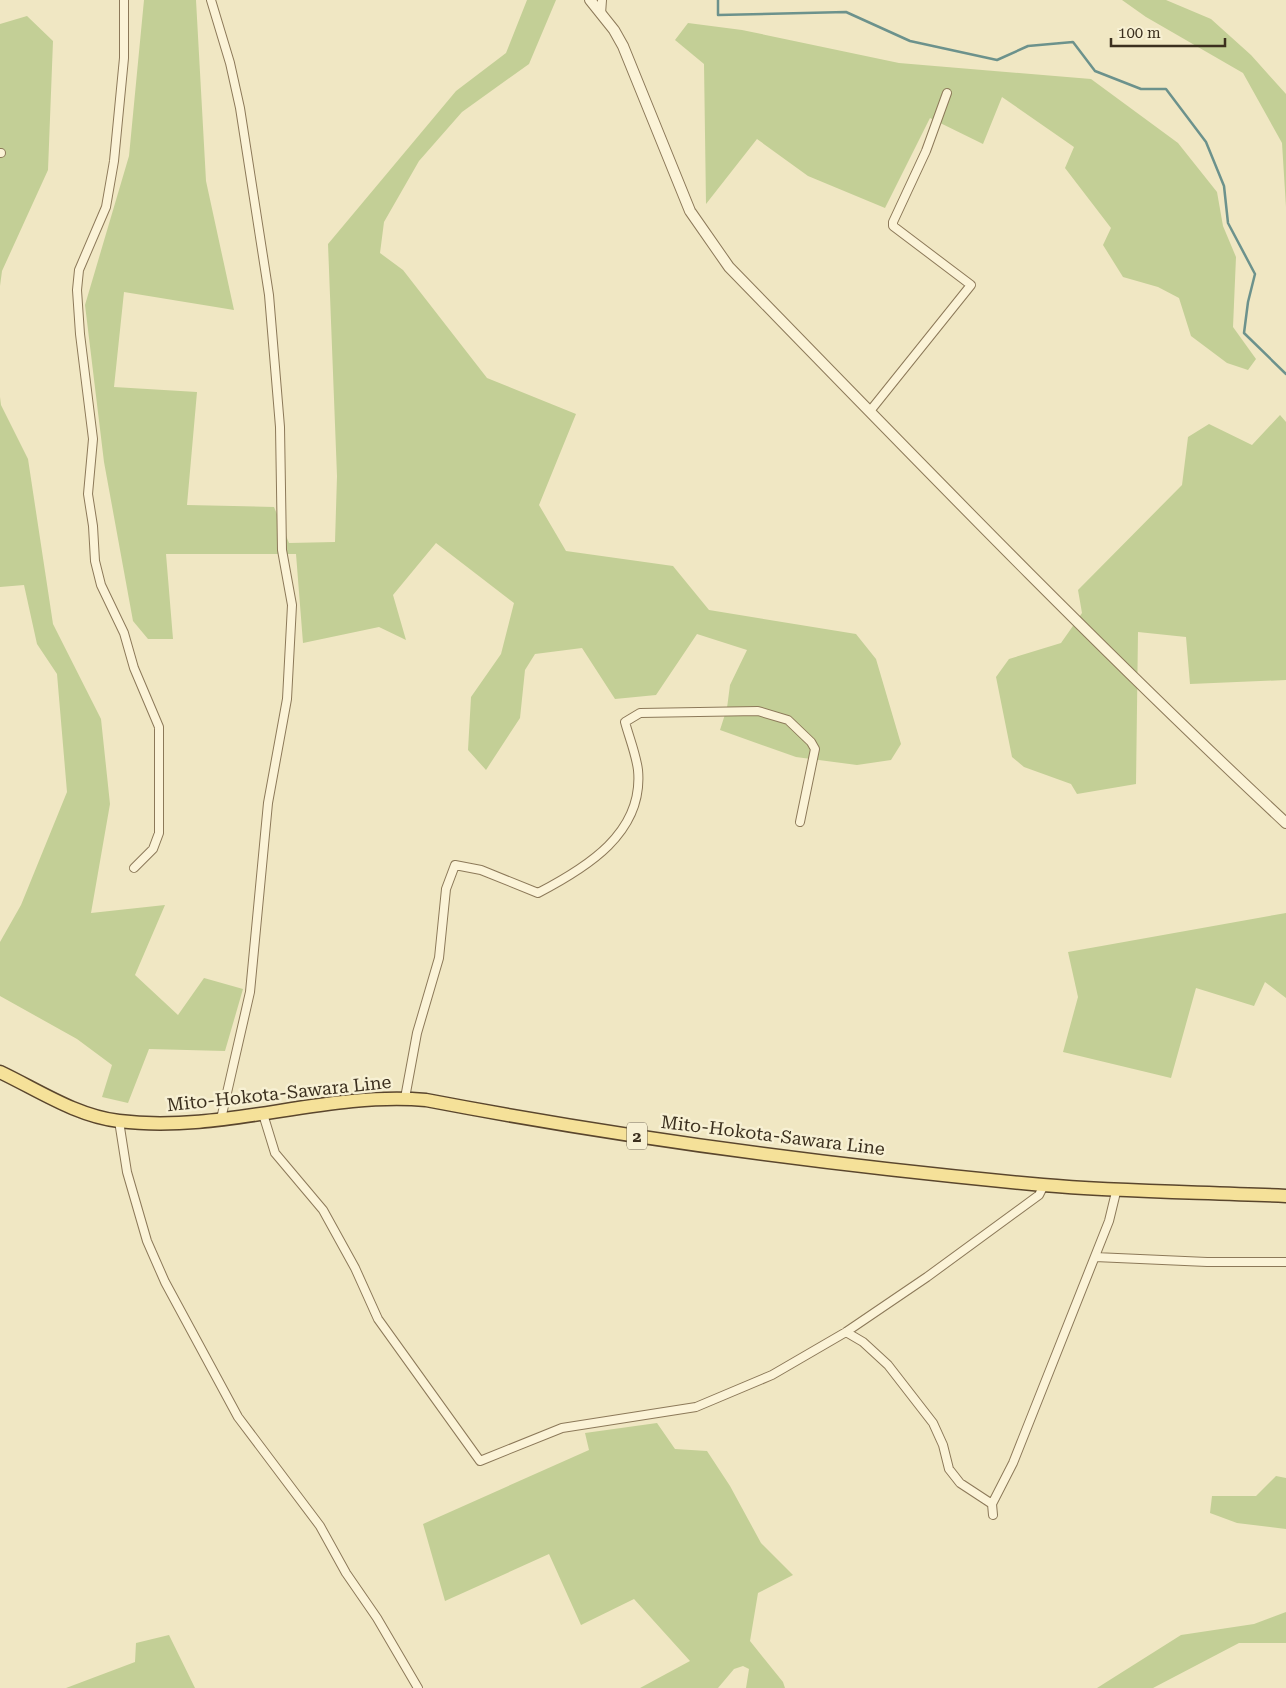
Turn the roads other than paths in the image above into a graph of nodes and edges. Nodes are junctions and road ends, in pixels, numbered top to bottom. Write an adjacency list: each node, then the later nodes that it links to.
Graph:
1 (124, 0): 10 (street)
2 (211, 0): 14 (street)
3 (590, 0): 5 (street)
4 (602, 0): 5 (street)
5 (601, 14): 7 (street)
6 (947, 94): 7 (street)
7 (870, 411): 9 (street)
8 (800, 822): 12 (street)
9 (1286, 823)
10 (134, 868)
11 (0, 1072): 15 (main road, Mito-Hokota-Sawara Line / 2)
12 (405, 1098): 13 (main road, Mito-Hokota-Sawara Line / 2); 16 (main road, Mito-Hokota-Sawara Line / 2)
13 (263, 1114): 14 (main road, Mito-Hokota-Sawara Line / 2); 21 (street)
14 (221, 1119): 15 (main road, Mito-Hokota-Sawara Line / 2)
15 (120, 1121): 24 (street)
16 (1044, 1185): 17 (main road, Mito-Hokota-Sawara Line / 2); 21 (street)
17 (1117, 1188): 18 (main road, Mito-Hokota-Sawara Line / 2); 19 (street)
18 (1286, 1196)
19 (1095, 1257): 20 (street); 22 (street)
20 (1286, 1262)
21 (846, 1332): 22 (street)
22 (992, 1504): 23 (street)
23 (993, 1515)
24 (418, 1688)

